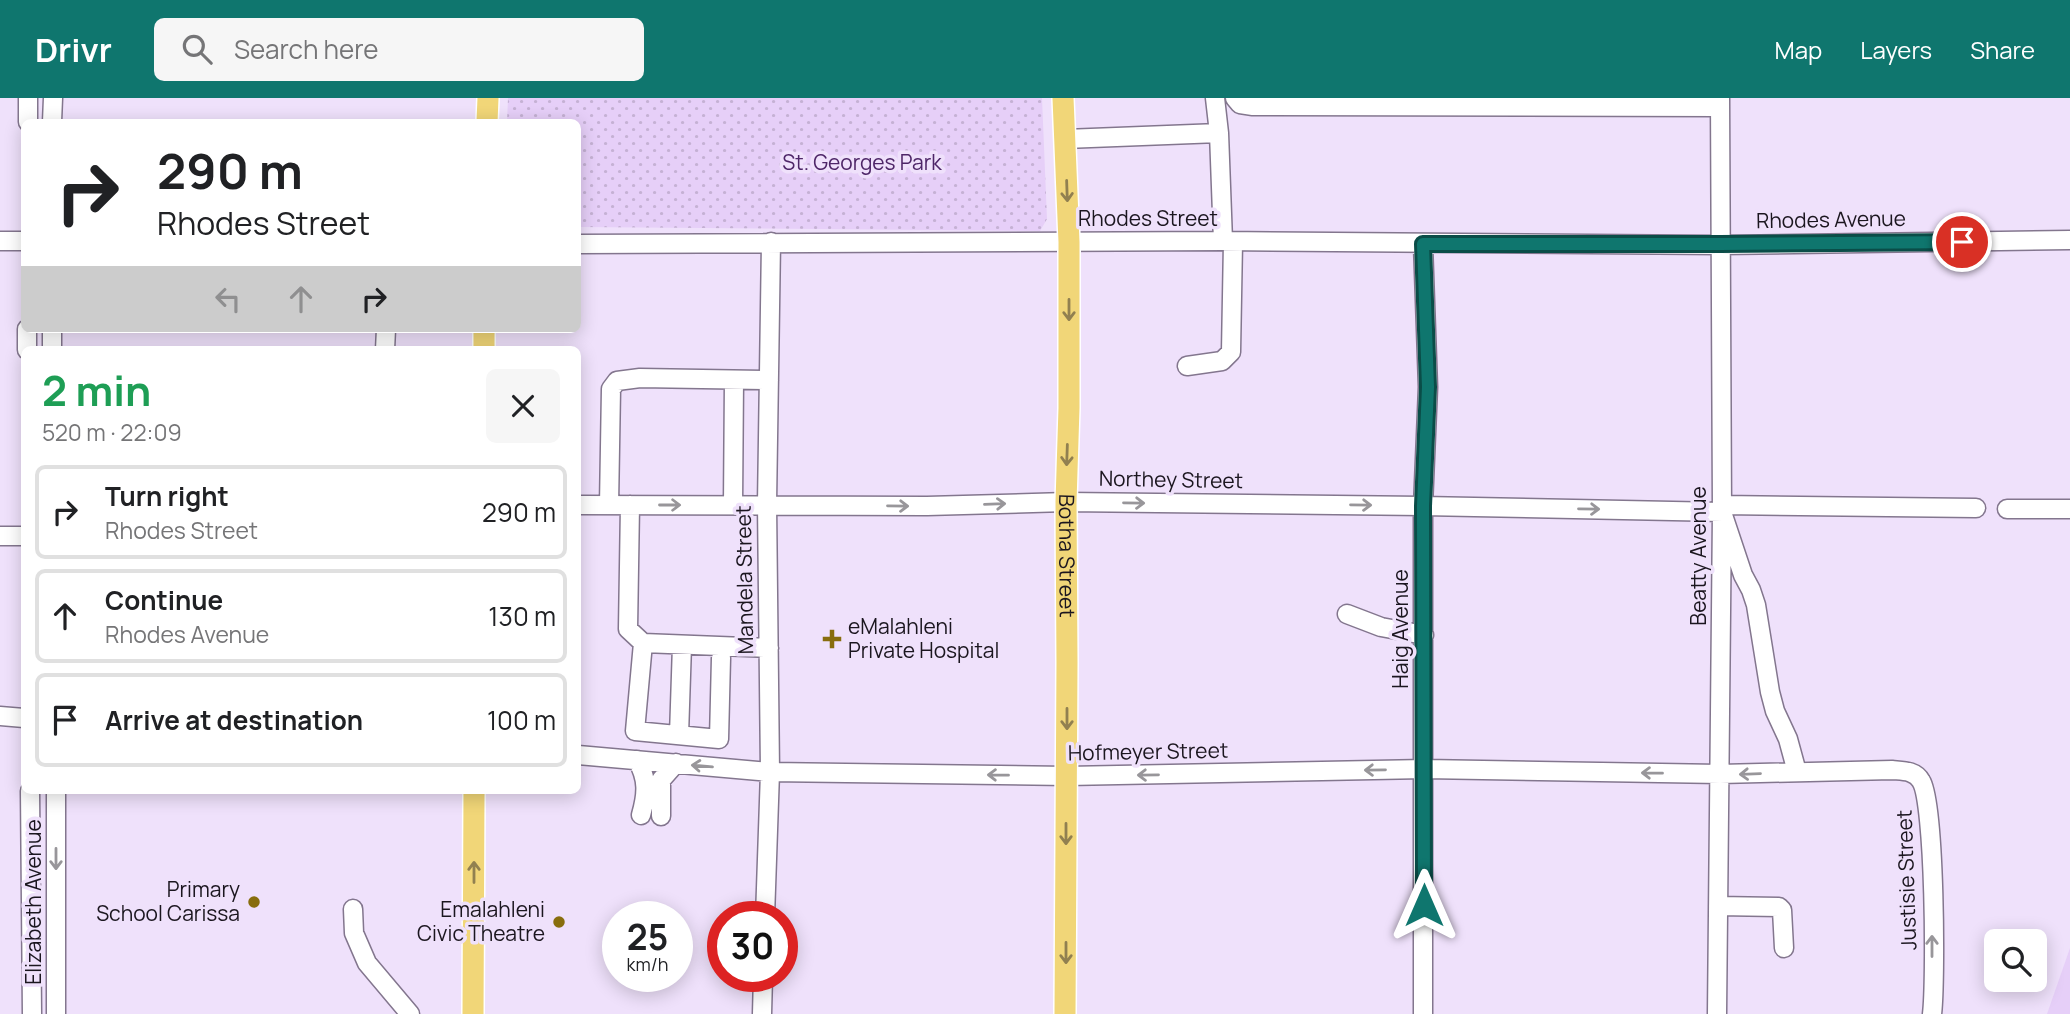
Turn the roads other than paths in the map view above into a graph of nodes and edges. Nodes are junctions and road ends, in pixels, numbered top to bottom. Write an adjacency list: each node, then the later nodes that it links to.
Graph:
1 (28, 98): 8 (street)
2 (53, 98): 9 (street)
3 (488, 98): 10 (main road)
4 (1063, 98): 12 (main road, Botha Street)
5 (1215, 98): 11 (street)
6 (1235, 98): 7 (street)
7 (1720, 102): 21 (street, Beatty Avenue)
8 (28, 119)
9 (52, 119)
10 (487, 119)
11 (1220, 133): 12 (street); 16 (street)
12 (1065, 139): 18 (main road, Botha Street, one-way to 18)
13 (2070, 240): 21 (street, Rhodes Avenue)
14 (0, 241): 15 (street)
15 (21, 241)
16 (1228, 241): 18 (street, Rhodes Street); 20 (street, Rhodes Street); 22 (street)
17 (771, 242): 18 (street, Rhodes Street); 19 (street, Rhodes Street); 24 (street, Mandela Street)
18 (1069, 242): 25 (main road, Botha Street, one-way to 25)
19 (581, 244)
20 (1423, 244): 21 (street, Rhodes Street); 31 (street, Haig Avenue)
21 (1720, 244): 33 (street, Beatty Avenue)
22 (1187, 366)
23 (734, 380): 24 (street); 26 (street); 29 (street)
24 (769, 380): 27 (street, Mandela Street)
25 (1066, 502): 27 (street, Northey Street, one-way to 25); 31 (street, Northey Street, one-way to 31); 54 (main road, Botha Street, one-way to 54)
26 (733, 504): 27 (street, Northey Street); 30 (street, Northey Street, one-way to 26)
27 (767, 504): 42 (street, Mandela Street)
28 (581, 505): 29 (street, Northey Street)
29 (609, 505): 30 (street, Northey Street)
30 (630, 505): 40 (street)
31 (1423, 506): 33 (street, Northey Street, one-way to 33); 39 (street, Haig Avenue)
32 (1976, 508): 33 (street, Northey Street)
33 (1722, 509): 52 (street); 53 (street, Beatty Avenue)
34 (2007, 509): 35 (street)
35 (2070, 509)
36 (0, 536): 37 (street)
37 (21, 536)
38 (1347, 614): 39 (street)
39 (1424, 635): 50 (street, Haig Avenue)
40 (643, 643): 41 (street); 46 (street)
41 (682, 645): 42 (street); 46 (street)
42 (769, 648): 51 (street, Mandela Street)
43 (721, 658): 46 (street)
44 (0, 716): 45 (street)
45 (21, 718)
46 (679, 735)
47 (581, 755): 48 (street, Hofmeyer Street)
48 (637, 760): 49 (street, Hofmeyer Street); 58 (street)
49 (676, 763): 51 (street, Hofmeyer Street, one-way to 49); 59 (street)
50 (1425, 769): 53 (street, Hofmeyer Street, one-way to 50); 54 (street, Hofmeyer Street, one-way to 54); 71 (street, Haig Avenue)
51 (770, 772): 54 (street, Hofmeyer Street, one-way to 51); 60 (street, Mandela Street)
52 (1797, 772): 53 (street, Justisie Street, one-way to 53); 73 (street, Justisie Street, one-way to 52)
53 (1720, 775): 61 (street, Beatty Avenue)
54 (1066, 776): 70 (main road, Botha Street, one-way to 70)
55 (30, 794): 65 (street, Elizabeth Avenue)
56 (56, 794): 66 (street, Elizabeth Avenue, one-way to 66)
57 (474, 794): 68 (main road, one-way to 57)
58 (640, 816)
59 (661, 816)
60 (766, 901)
61 (1718, 906): 63 (street); 72 (street, Beatty Avenue)
62 (353, 909): 67 (street)
63 (1784, 948)
64 (763, 992): 69 (street)
65 (32, 1014)
66 (56, 1014)
67 (410, 1014)
68 (473, 1014)
69 (762, 1014)
70 (1065, 1014)
71 (1423, 1014)
72 (1717, 1014)
73 (1932, 1014)

